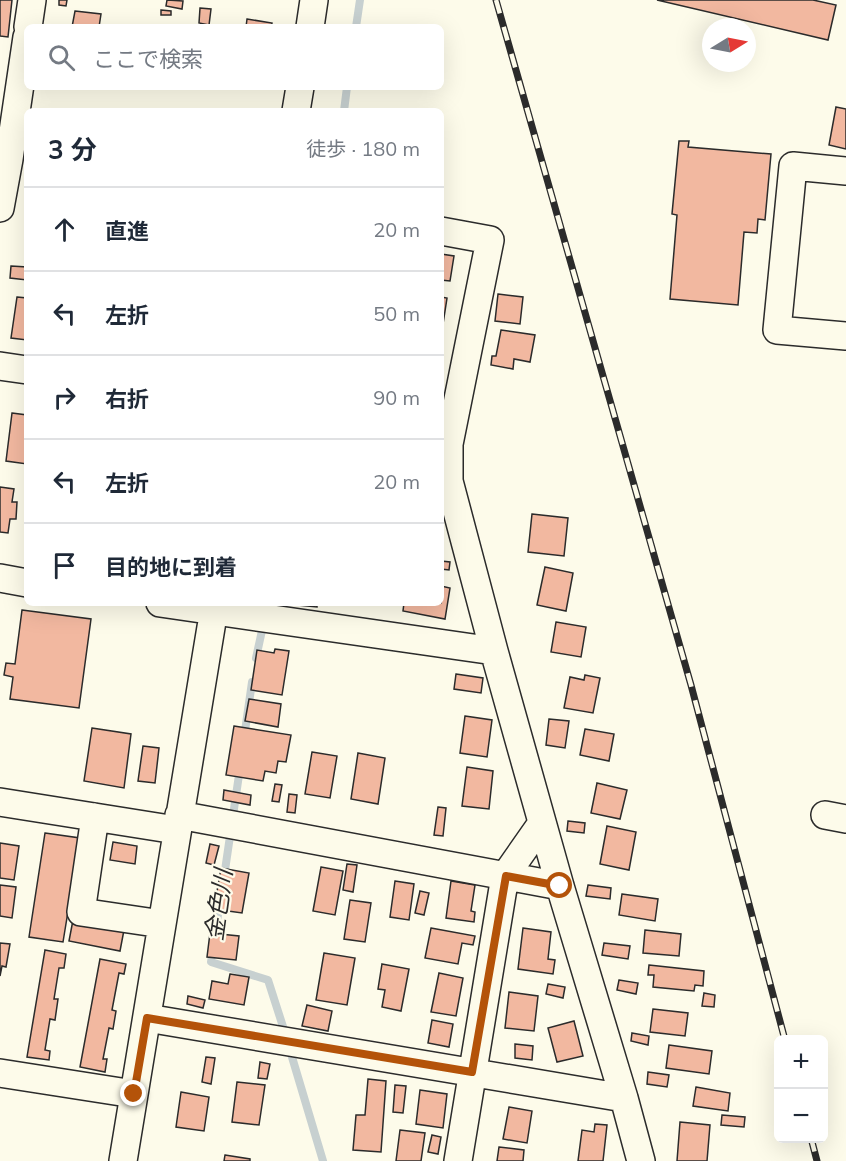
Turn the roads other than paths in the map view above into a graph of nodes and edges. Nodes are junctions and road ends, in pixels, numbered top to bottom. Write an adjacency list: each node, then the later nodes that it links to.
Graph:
1 (32, 0): 3 (street)
2 (314, 0): 4 (street)
3 (28, 24)
4 (310, 24)
5 (24, 61): 8 (street)
6 (300, 90): 7 (street)
7 (296, 108)
8 (12, 159): 10 (street)
9 (846, 171): 12 (street)
10 (0, 208)
11 (444, 232): 15 (street)
12 (846, 336)
13 (0, 366): 14 (street)
14 (24, 370)
15 (445, 443): 19 (street)
16 (0, 578): 17 (street)
17 (24, 582)
18 (214, 607): 19 (street); 22 (street)
19 (494, 651): 23 (street)
20 (0, 802): 21 (street)
21 (95, 817): 22 (street); 26 (street)
22 (178, 823): 24 (street); 26 (street)
23 (542, 823): 24 (street); 25 (street)
24 (506, 876): 25 (street); 28 (street)
25 (560, 886): 31 (street)
26 (162, 924): 27 (street)
27 (147, 1018): 28 (street); 30 (street)
28 (472, 1072): 31 (street); 33 (street)
29 (0, 1073): 30 (street)
30 (134, 1094): 32 (street)
31 (624, 1098): 34 (street)
32 (123, 1161)
33 (458, 1161)
34 (641, 1161)

